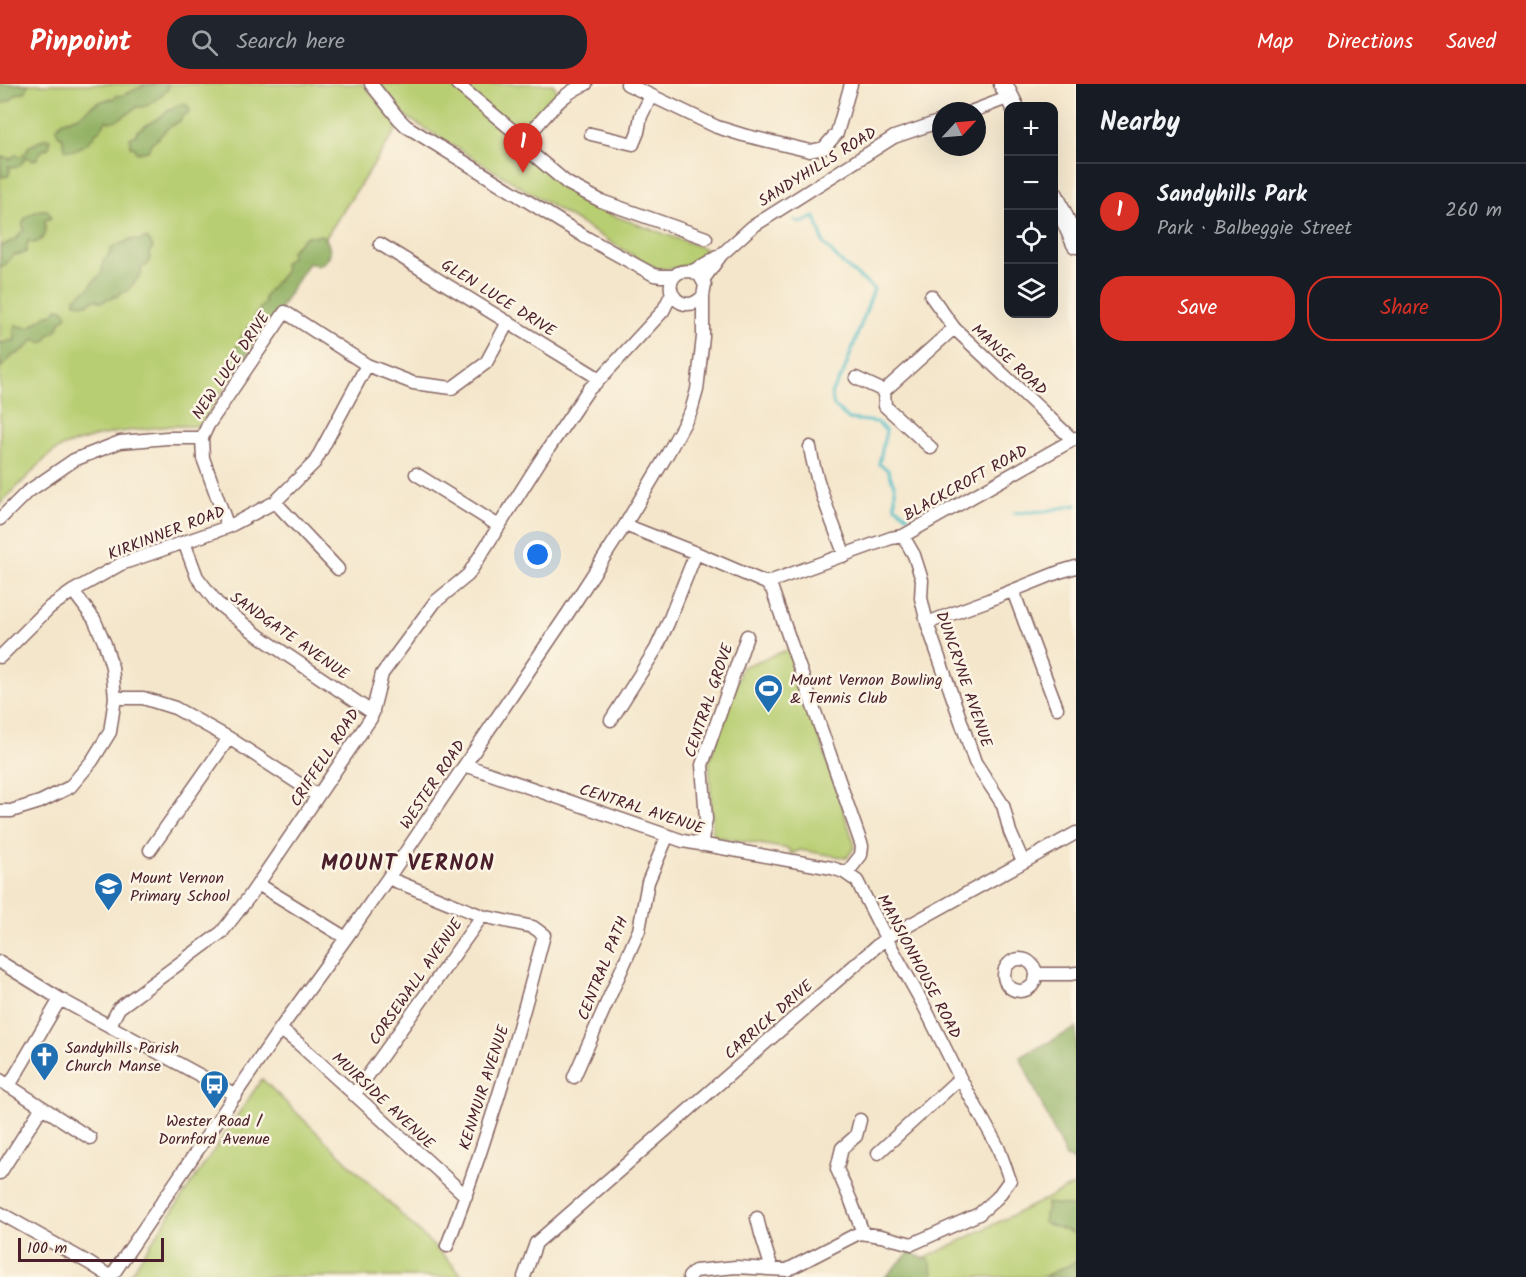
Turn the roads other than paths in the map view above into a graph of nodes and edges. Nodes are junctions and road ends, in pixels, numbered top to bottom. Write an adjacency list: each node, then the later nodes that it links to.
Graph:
1 (371, 84): 19 (street, SANDYHILLS ROAD)
2 (456, 84): 11 (street)
3 (586, 84): 11 (street)
4 (628, 84): 6 (street)
5 (851, 84): 6 (street)
6 (651, 96): 10 (street)
7 (1009, 96): 8 (street)
8 (986, 106)
9 (932, 124): 16 (street, SANDYHILLS ROAD)
10 (591, 134)
11 (525, 138): 13 (street)
12 (1058, 206): 15 (main road)
13 (706, 238)
14 (380, 243): 22 (street, GLEN LUCE DRIVE)
15 (1076, 244)
16 (721, 255): 17 (street, SANDYHILLS ROAD); 18 (street, SANDYHILLS ROAD)
17 (692, 271): 18 (street); 19 (street, SANDYHILLS ROAD)
18 (703, 280): 21 (street)
19 (674, 290): 21 (street, SANDYHILLS ROAD); 26 (street, CRIFFELL ROAD)
20 (931, 296): 23 (street, MANSE ROAD)
21 (698, 299): 35 (street, WESTER ROAD)
22 (508, 322): 24 (street, NEW LUCE DRIVE); 26 (street, GLEN LUCE DRIVE)
23 (954, 328): 27 (street); 29 (street, MANSE ROAD)
24 (367, 365): 28 (street, NEW LUCE DRIVE); 33 (street, KIRKINNER ROAD)
25 (856, 378): 27 (street)
26 (600, 379): 36 (street, CRIFFELL ROAD)
27 (884, 391): 31 (street)
28 (202, 438): 34 (street); 37 (street, NEW LUCE DRIVE)
29 (1074, 439): 38 (street, BLACKCROFT ROAD)
30 (810, 447): 41 (street)
31 (932, 448)
32 (416, 474): 36 (street)
33 (275, 502): 37 (street, KIRKINNER ROAD); 43 (street)
34 (0, 519)
35 (625, 525): 40 (street); 55 (street, WESTER ROAD)
36 (499, 526): 52 (street, CRIFFELL ROAD)
37 (228, 527): 39 (street, KIRKINNER ROAD)
38 (903, 536): 41 (street, BLACKCROFT ROAD); 47 (street, DUNCRYNE AVENUE)
39 (184, 542): 45 (street, KIRKINNER ROAD); 52 (street, SANDGATE AVENUE)
40 (696, 553): 44 (street); 53 (street)
41 (845, 556): 44 (street, BLACKCROFT ROAD)
42 (1076, 567): 46 (street)
43 (338, 569)
44 (766, 583): 63 (street)
45 (73, 591): 49 (street, KIRKINNER ROAD); 50 (street)
46 (1013, 591): 47 (street); 51 (street)
47 (927, 623): 62 (street, DUNCRYNE AVENUE)
48 (747, 636): 60 (street, CENTRAL GROVE)
49 (0, 657)
50 (115, 698): 54 (street); 57 (street)
51 (1057, 708)
52 (373, 713): 56 (street, CRIFFELL ROAD)
53 (611, 720)
54 (229, 738): 56 (street); 61 (street)
55 (465, 765): 59 (street, CENTRAL AVENUE); 64 (street, WESTER ROAD)
56 (318, 796): 65 (street, CRIFFELL ROAD)
57 (0, 811)
58 (1076, 833): 62 (street, CARRICK DRIVE)
59 (667, 837): 60 (street, CENTRAL AVENUE); 75 (street, CENTRAL PATH)
60 (701, 845): 63 (street, CENTRAL AVENUE)
61 (150, 850)
62 (1023, 862): 68 (street, CARRICK DRIVE)
63 (847, 873): 68 (street, MANSIONHOUSE ROAD)
64 (388, 878): 66 (street); 67 (street, WESTER ROAD)
65 (258, 884): 67 (street); 73 (street, CRIFFELL ROAD)
66 (482, 916): 79 (street, CORSEWALL AVENUE); 85 (street, KENMUIR AVENUE)
67 (346, 938): 74 (street, WESTER ROAD)
68 (886, 938): 76 (street, MANSIONHOUSE ROAD); 94 (street, CARRICK DRIVE)
69 (0, 962): 72 (street)
70 (1076, 973): 71 (street)
71 (1037, 974)
72 (60, 999): 73 (street); 77 (street)
73 (110, 1025): 78 (street)
74 (280, 1029): 78 (street, WESTER ROAD); 79 (street, MUIRSIDE AVENUE)
75 (574, 1077)
76 (960, 1078): 83 (street); 88 (street, MANSIONHOUSE ROAD)
77 (5, 1083): 80 (street)
78 (236, 1095): 93 (street, WESTER ROAD)
79 (354, 1095): 85 (street, MUIRSIDE AVENUE)
80 (42, 1107): 82 (street); 84 (street)
81 (860, 1120): 88 (street)
82 (90, 1138)
83 (878, 1153)
84 (0, 1173)
85 (466, 1196): 91 (street, KENMUIR AVENUE)
86 (0, 1213): 93 (street)
87 (758, 1218): 90 (street)
88 (863, 1233): 92 (street)
89 (748, 1239): 90 (street)
90 (762, 1239): 92 (street)
91 (447, 1246)
92 (772, 1269): 95 (street)
93 (111, 1277)
94 (524, 1277)
95 (689, 1277)

